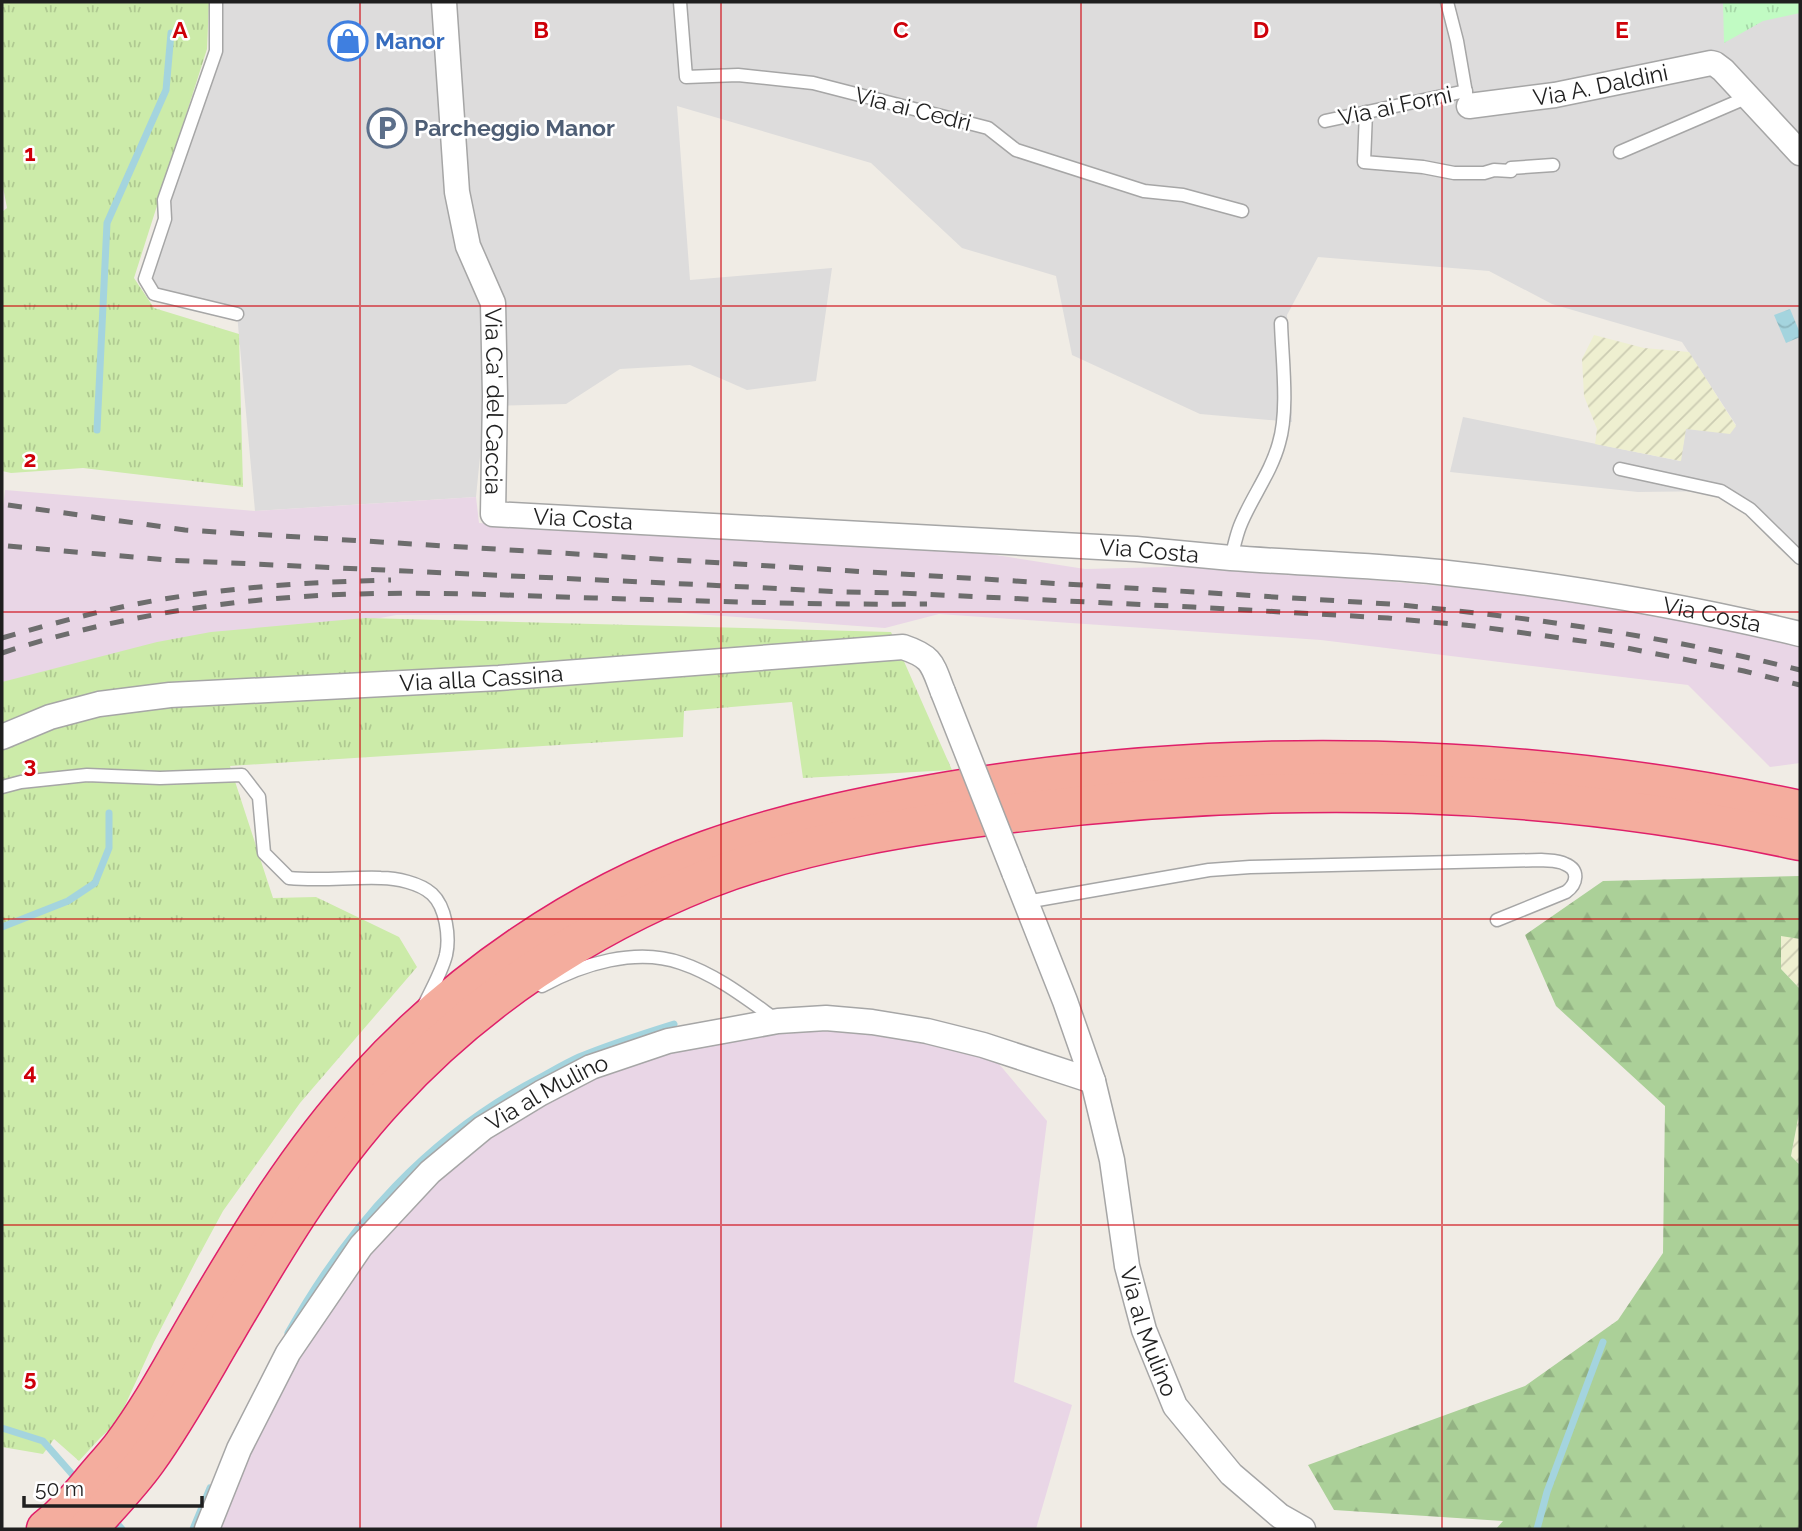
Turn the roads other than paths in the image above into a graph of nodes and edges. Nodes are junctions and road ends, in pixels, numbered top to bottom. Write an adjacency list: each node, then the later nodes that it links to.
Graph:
1 (216, 2): 13 (lane)
2 (444, 2): 16 (street, Via Ca' del Caccia)
3 (680, 2): 12 (lane, Via ai Cedri)
4 (1447, 2): 6 (lane)
5 (1748, 97): 6 (street, Via A. Daldini); 9 (lane); 10 (street, Via A. Daldini)
6 (1467, 99): 7 (lane, Via ai Forni)
7 (1366, 112): 8 (lane, Via ai Forni); 11 (lane)
8 (1325, 121)
9 (1620, 152)
10 (1800, 152)
11 (1553, 165)
12 (1242, 211)
13 (237, 314)
14 (1281, 323): 17 (lane)
15 (1620, 469): 18 (lane)
16 (492, 514): 17 (street, Via Costa)
17 (1231, 558): 19 (street, Via Costa)
18 (1800, 558)
19 (1800, 634)
20 (2, 737): 24 (street, Via alla Cassina, bridge)
21 (2, 787): 30 (lane)
22 (1800, 810): 30 (highway)
23 (1800, 841): 30 (highway)
24 (1014, 872): 25 (street, Via al Mulino)
25 (1026, 902): 26 (lane); 31 (street, Via al Mulino)
26 (1497, 920)
27 (530, 993): 29 (lane)
28 (507, 1006): 30 (lane)
29 (778, 1021): 31 (street, Via al Mulino); 33 (street, Via al Mulino)
30 (424, 1040): 32 (highway)
31 (1093, 1081): 34 (street, Via al Mulino)
32 (66, 1524)
33 (206, 1529)
34 (1303, 1529)

